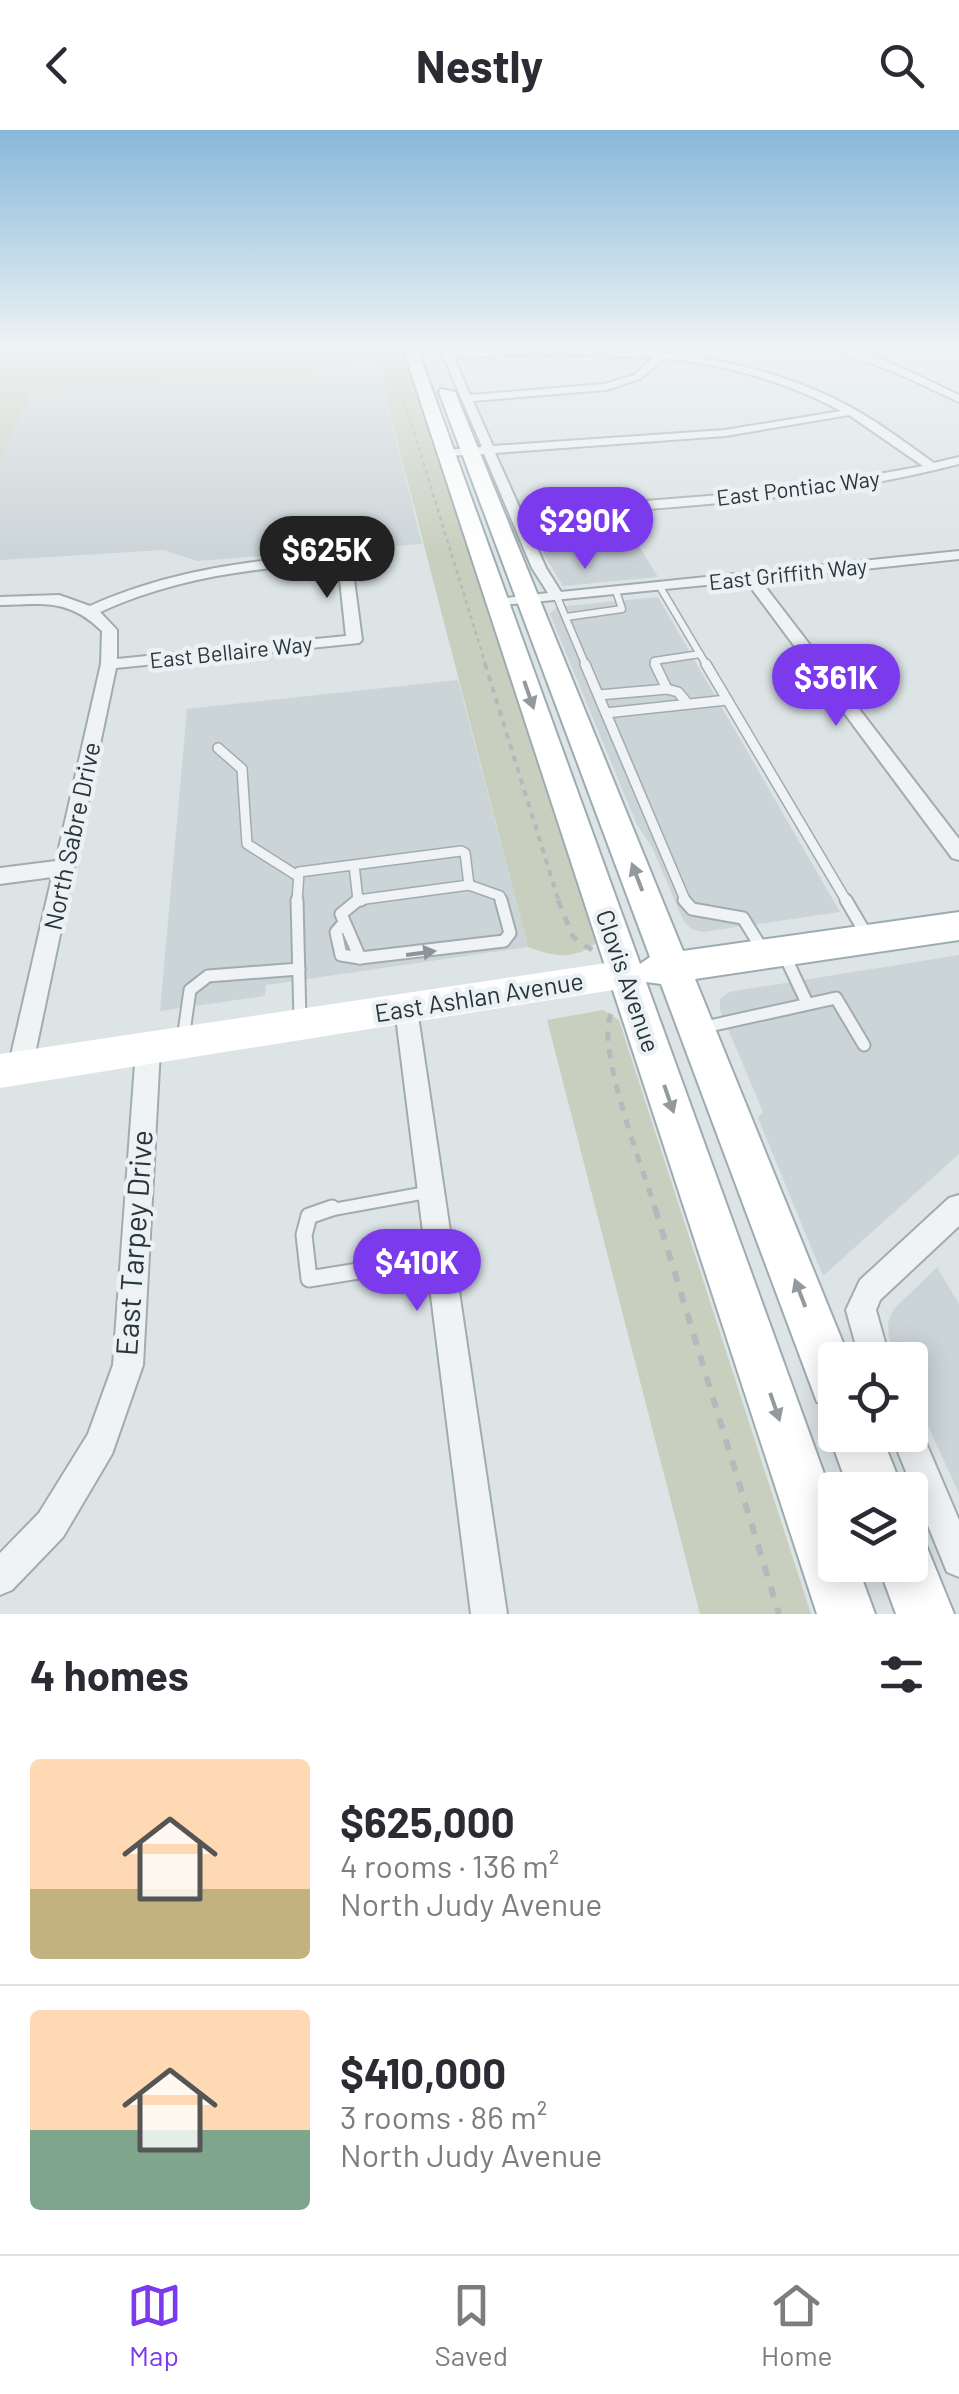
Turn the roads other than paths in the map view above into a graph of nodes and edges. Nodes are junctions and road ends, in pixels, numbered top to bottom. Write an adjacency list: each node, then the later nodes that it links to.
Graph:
1 (434, 417): 7 (main road, Clovis Avenue)
2 (464, 417): 6 (main road, Clovis Avenue)
3 (472, 417): 6 (street)
4 (819, 417): 6 (street)
5 (859, 417): 9 (street)
6 (480, 451): 7 (street); 10 (street); 15 (main road, Clovis Avenue)
7 (446, 453): 15 (main road, Clovis Avenue)
8 (959, 460): 9 (street, East Pontiac Way)
9 (934, 468): 10 (street, East Pontiac Way)
10 (516, 515): 15 (street)
11 (959, 555): 12 (street, East Griffith Way)
12 (751, 578): 13 (street, East Griffith Way); 27 (street)
13 (660, 587): 14 (street, East Griffith Way); 19 (lane)
14 (616, 591): 15 (street, East Griffith Way); 18 (lane)
15 (528, 600): 18 (lane); 37 (main road, Clovis Avenue, one-way to 15); 39 (main road, Clovis Avenue, one-way to 39)
16 (0, 601): 17 (street)
17 (90, 612): 20 (street, North Sabre Drive); 20 (street, East Bellaire Way)
18 (566, 617): 22 (lane)
19 (700, 654): 21 (lane); 23 (lane)
20 (109, 664): 29 (street, North Sabre Drive)
21 (667, 689): 22 (lane); 24 (lane)
22 (598, 695): 25 (lane)
23 (727, 700): 24 (lane); 35 (lane)
24 (688, 704): 25 (lane)
25 (606, 713): 36 (lane)
26 (218, 748): 30 (lane)
27 (959, 852)
28 (354, 865): 30 (lane); 32 (lane); 33 (lane)
29 (66, 867): 31 (street); 46 (street, North Sabre Drive)
30 (296, 875): 38 (lane)
31 (0, 876)
32 (470, 885): 33 (lane); 33 (lane, one-way to 32)
33 (358, 900)
34 (959, 926): 35 (main road, East Ashlan Avenue)
35 (869, 939): 36 (main road, East Ashlan Avenue)
36 (774, 953): 37 (main road, East Ashlan Avenue); 40 (lane)
37 (672, 968): 39 (main road, East Ashlan Avenue); 43 (main road, Clovis Avenue)
38 (299, 969): 42 (lane); 45 (lane)
39 (626, 974): 41 (main road, East Ashlan Avenue); 57 (main road, Clovis Avenue, one-way to 57)
40 (808, 1002): 43 (lane); 44 (lane)
41 (406, 1009): 42 (main road, East Ashlan Avenue); 47 (street)
42 (300, 1026): 45 (main road, East Ashlan Avenue)
43 (696, 1029): 50 (main road, Clovis Avenue, one-way to 43)
44 (864, 1045)
45 (165, 1047): 46 (main road, East Ashlan Avenue); 54 (street, East Tarpey Drive)
46 (10, 1070)
47 (430, 1192): 49 (street); 49 (lane)
48 (959, 1208): 51 (street)
49 (439, 1258): 56 (street)
50 (819, 1342)
51 (870, 1342)
52 (913, 1452): 53 (street)
53 (959, 1560)
54 (0, 1578)
55 (913, 1582): 58 (main road)
56 (489, 1614)
57 (846, 1614)
58 (925, 1614)

